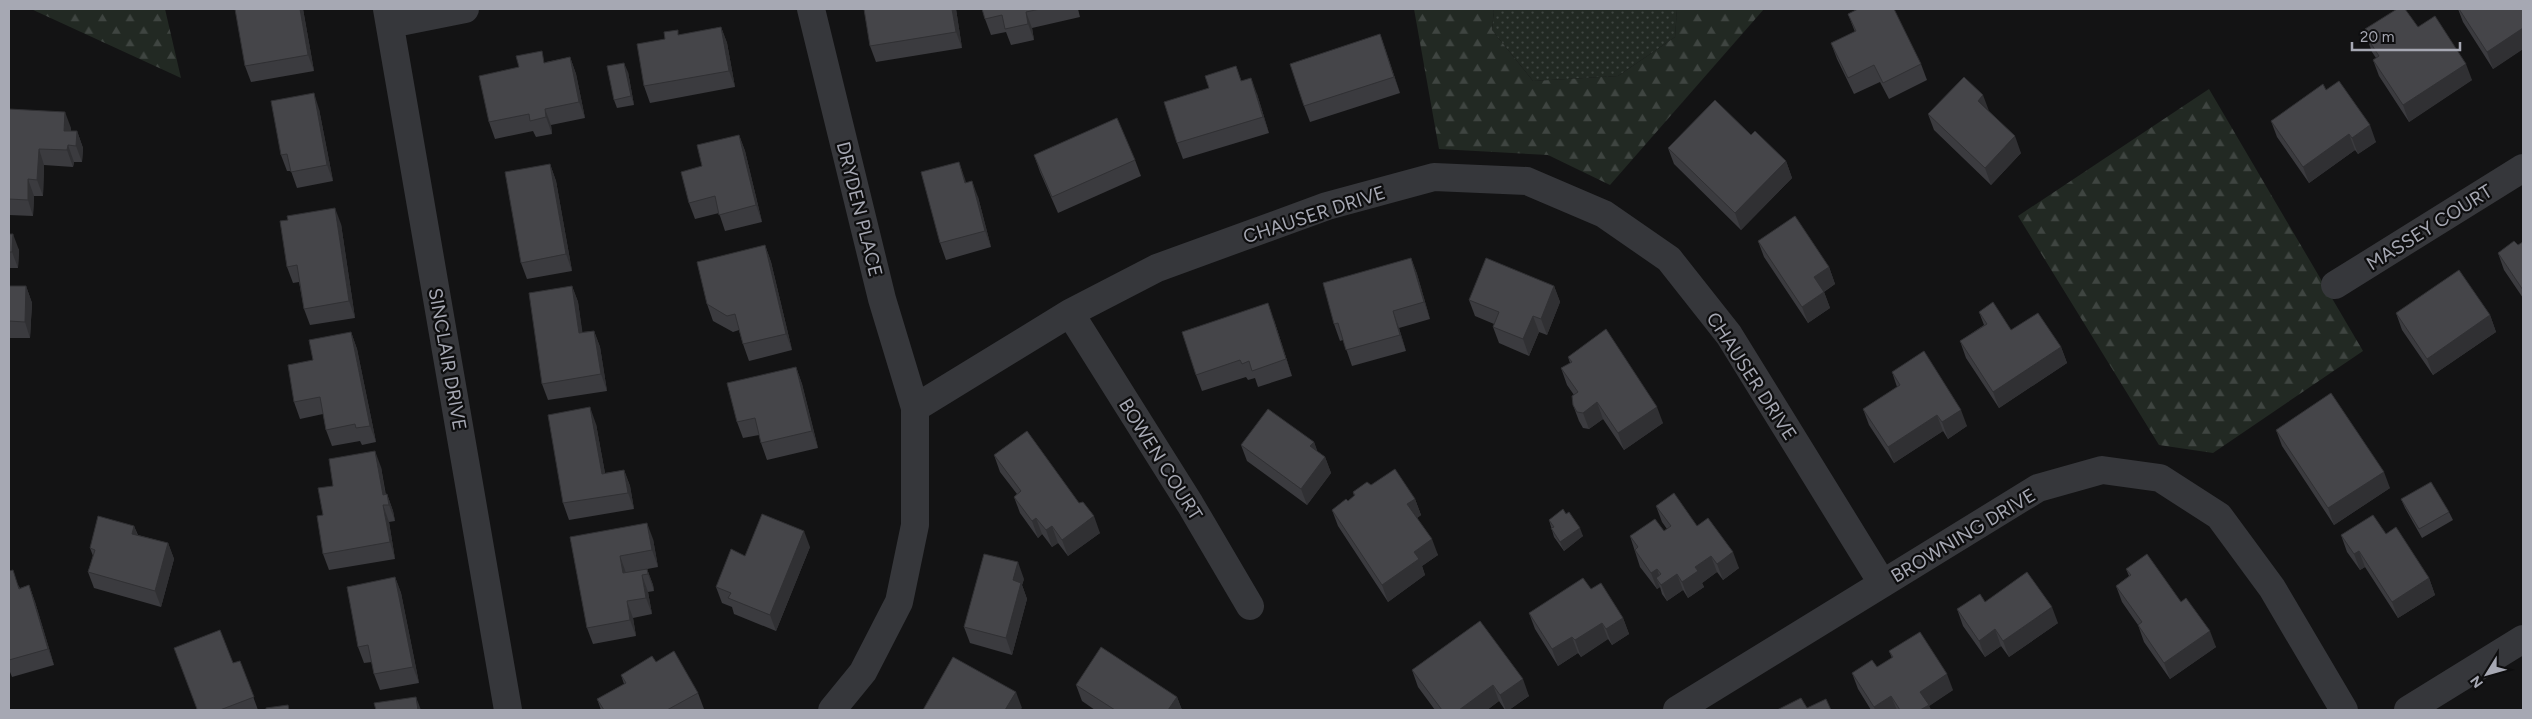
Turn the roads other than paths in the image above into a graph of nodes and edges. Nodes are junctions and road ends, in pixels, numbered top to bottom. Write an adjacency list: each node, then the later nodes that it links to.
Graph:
1 (465, 9): 3 (street)
2 (811, 9): 7 (street, DRYDEN PLACE)
3 (389, 16): 11 (street, SINCLAIR DRIVE)
4 (2523, 168): 5 (street, MASSEY COURT)
5 (2335, 285)
6 (1070, 313): 7 (street, CHAUSER DRIVE); 8 (street, CHAUSER DRIVE); 9 (street, BOWEN COURT)
7 (915, 408): 12 (street)
8 (1882, 583): 13 (street, BROWNING DRIVE); 14 (street, BROWNING DRIVE)
9 (1250, 606)
10 (2523, 639): 15 (street)
11 (508, 710)
12 (832, 710)
13 (1677, 710)
14 (2344, 710)
15 (2408, 710)

